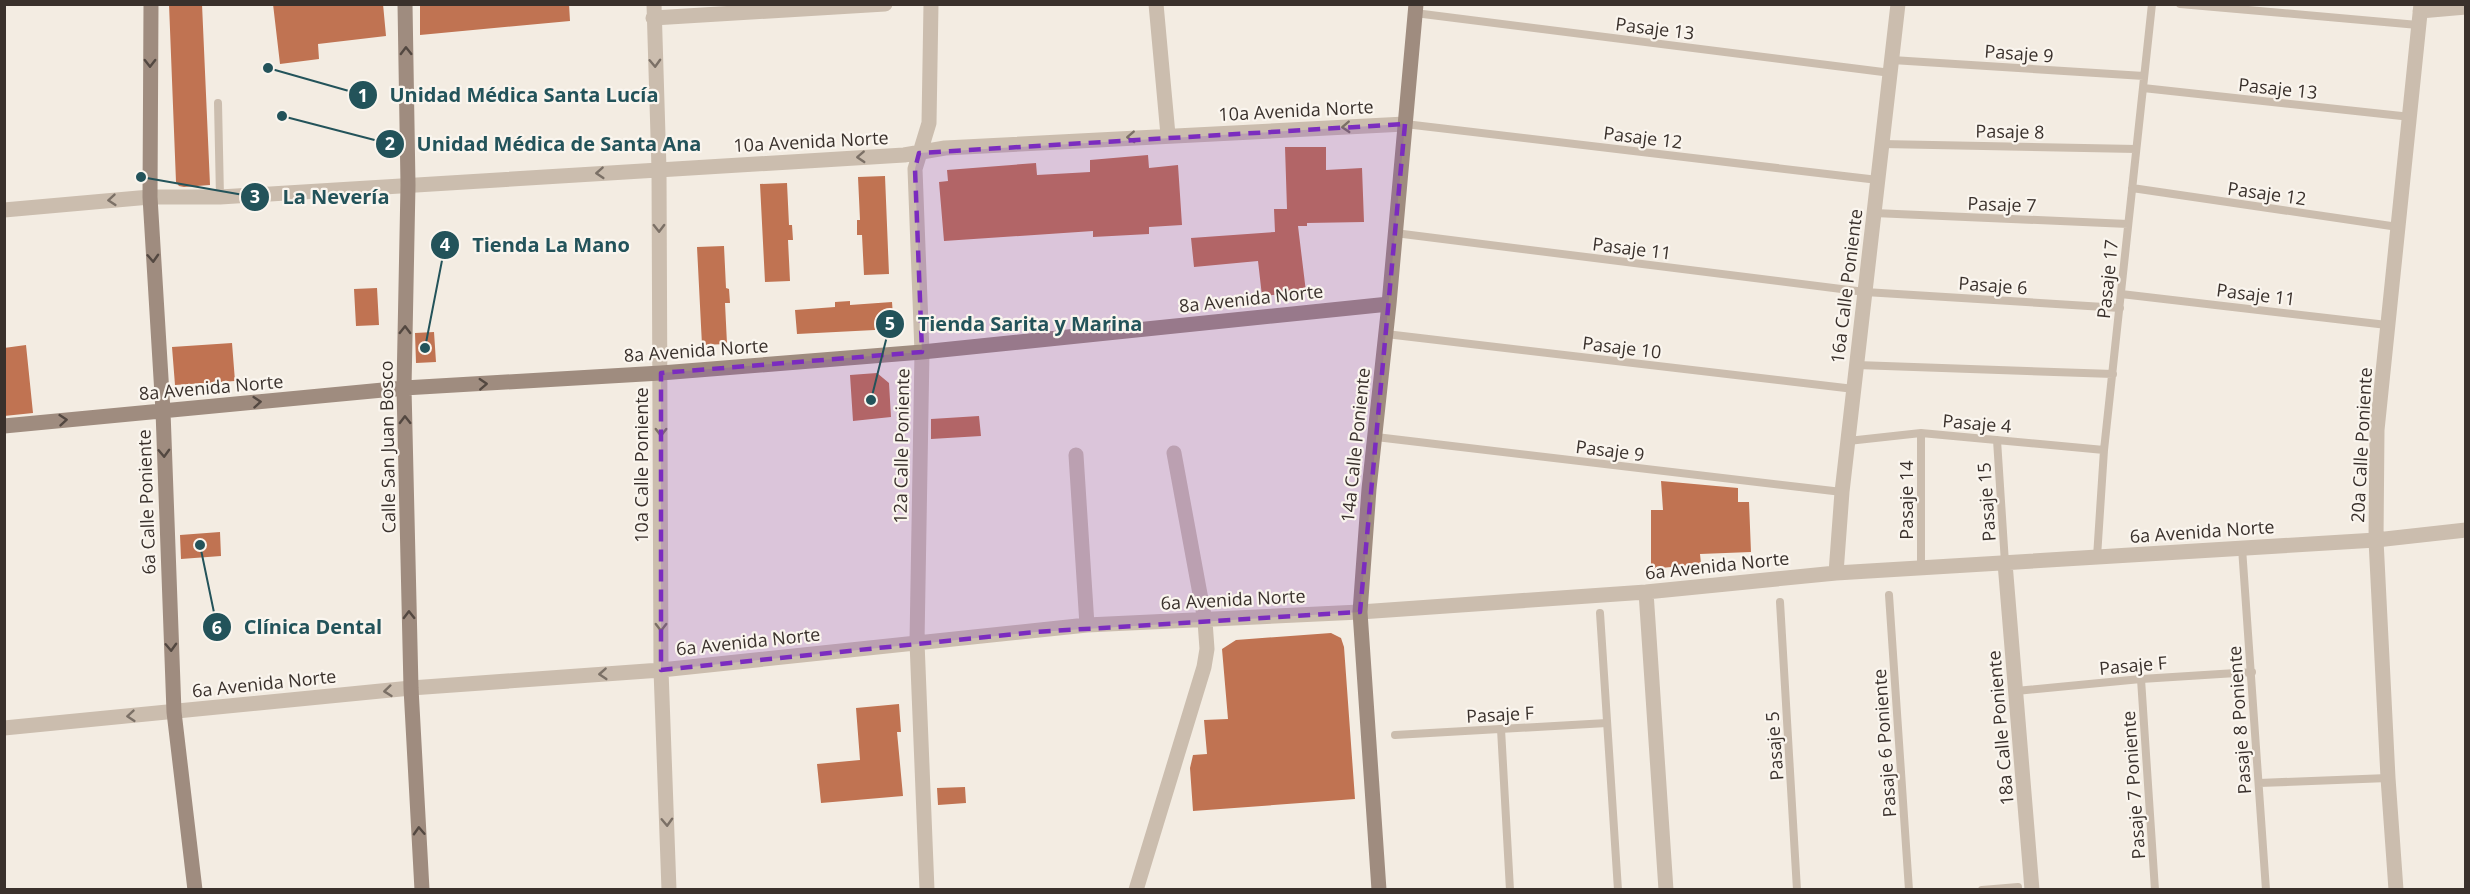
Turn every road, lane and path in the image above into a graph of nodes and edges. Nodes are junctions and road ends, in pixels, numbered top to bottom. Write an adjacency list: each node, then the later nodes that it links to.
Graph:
1 (151, 4): 27 (street, 6a Calle Poniente, one-way to 27)
2 (405, 4): 25 (street, Calle San Juan Bosco, one-way to 2)
3 (885, 4): 11 (street)
4 (931, 4): 22 (street, 12a Calle Poniente)
5 (1156, 4): 19 (street)
6 (1898, 4): 13 (street, 16a Calle Poniente)
7 (2152, 4): 14 (lane, Pasaje 17)
8 (2180, 4): 12 (lane)
9 (2466, 7): 12 (street)
10 (1416, 9): 13 (lane, Pasaje 13); 18 (street, 14a Calle Poniente)
11 (653, 11): 23 (street, 10a Calle Poniente, one-way to 23)
12 (2420, 14): 17 (street, 20a Calle Poniente)
13 (1891, 67): 14 (lane, Pasaje 9); 20 (street, 16a Calle Poniente)
14 (2144, 76): 15 (lane, Pasaje 17)
15 (2143, 88): 17 (lane, Pasaje 13); 21 (lane, Pasaje 17)
16 (218, 103): 28 (lane)
17 (2410, 117): 32 (street, 20a Calle Poniente)
18 (1405, 124): 19 (street, 10a Avenida Norte, one-way to 19); 24 (lane, Pasaje 12); 33 (street, 14a Calle Poniente)
19 (1168, 135): 22 (street, 10a Avenida Norte, one-way to 22)
20 (1882, 144): 21 (lane, Pasaje 8); 24 (street, 16a Calle Poniente)
21 (2136, 148): 26 (lane, Pasaje 17)
22 (919, 153): 23 (street, 10a Avenida Norte, one-way to 23); 40 (street, 12a Calle Poniente)
23 (659, 169): 25 (street, 10a Avenida Norte, one-way to 25); 42 (street, 10a Calle Poniente, one-way to 42)
24 (1878, 180): 30 (street, 16a Calle Poniente)
25 (408, 185): 28 (street, 10a Avenida Norte); 44 (street, Calle San Juan Bosco, one-way to 25)
26 (2132, 188): 31 (lane, Pasaje 17); 32 (lane, Pasaje 12)
27 (150, 197): 28 (street, 10a Avenida Norte); 29 (street, 10a Avenida Norte, one-way to 29); 46 (street, 6a Calle Poniente, one-way to 46)
28 (220, 197)
29 (4, 210)
30 (1874, 213): 31 (lane, Pasaje 7); 34 (street, 16a Calle Poniente)
31 (2128, 224): 35 (lane, Pasaje 17)
32 (2398, 227): 38 (street, 20a Calle Poniente)
33 (1395, 233): 34 (lane, Pasaje 11); 36 (street, 14a Calle Poniente)
34 (1865, 292): 37 (lane, Pasaje 6); 41 (street, 16a Calle Poniente)
35 (2121, 294): 37 (lane, Pasaje 17); 38 (lane, Pasaje 11)
36 (1389, 304): 39 (street, 14a Calle Poniente); 40 (street, 8a Avenida Norte)
37 (2120, 308): 43 (lane, Pasaje 17)
38 (2387, 325): 57 (street, 20a Calle Poniente)
39 (1386, 334): 45 (lane, Pasaje 10); 49 (street, 14a Calle Poniente)
40 (921, 352): 42 (street, 8a Avenida Norte); 70 (street, 12a Calle Poniente)
41 (1857, 365): 43 (lane); 45 (street, 16a Calle Poniente)
42 (661, 373): 44 (street, 8a Avenida Norte, one-way to 42); 71 (street, 10a Calle Poniente, one-way to 71)
43 (2113, 374): 52 (lane, Pasaje 17)
44 (404, 388): 46 (street, 8a Avenida Norte, one-way to 44); 74 (street, Calle San Juan Bosco, one-way to 44)
45 (1854, 389): 51 (street, 16a Calle Poniente)
46 (163, 411): 47 (street, 8a Avenida Norte, one-way to 46); 76 (street, 6a Calle Poniente, one-way to 76)
47 (4, 426)
48 (1921, 433): 50 (lane, Pasaje 4); 51 (lane, Pasaje 4); 61 (lane, Pasaje 14)
49 (1376, 438): 55 (lane, Pasaje 9); 66 (street, 14a Calle Poniente)
50 (1996, 440): 52 (lane, Pasaje 4); 60 (lane, Pasaje 15)
51 (1848, 441): 55 (street, 16a Calle Poniente)
52 (2104, 450): 59 (lane, Pasaje 17)
53 (1174, 453): 68 (street)
54 (1076, 455): 69 (street)
55 (1842, 492): 62 (street, 16a Calle Poniente)
56 (2466, 530): 57 (street, 6a Avenida Norte)
57 (2376, 540): 58 (street, 6a Avenida Norte); 81 (street, 20a Calle Poniente)
58 (2242, 548): 59 (street, 6a Avenida Norte); 72 (lane, Pasaje 8 Poniente)
59 (2097, 557): 60 (street, 6a Avenida Norte)
60 (2005, 563): 61 (street, 6a Avenida Norte); 75 (street, 18a Calle Poniente)
61 (1921, 568): 62 (street, 6a Avenida Norte)
62 (1836, 573): 63 (street, 6a Avenida Norte)
63 (1646, 592): 66 (street, 6a Avenida Norte); 92 (street)
64 (1889, 595): 94 (lane, Pasaje 6 Poniente)
65 (1780, 602): 93 (lane, Pasaje 5)
66 (1360, 612): 68 (street, 6a Avenida Norte); 89 (street, 14a Calle Poniente)
67 (1600, 613): 77 (lane)
68 (1205, 621): 69 (street, 6a Avenida Norte); 88 (street)
69 (1087, 625): 70 (street, 6a Avenida Norte)
70 (917, 642): 71 (street, 6a Avenida Norte); 87 (street, 12a Calle Poniente)
71 (661, 670): 74 (street, 6a Avenida Norte, one-way to 74); 86 (street, 10a Calle Poniente, one-way to 86)
72 (2252, 672): 73 (lane, Pasaje F); 82 (lane, Pasaje 8 Poniente)
73 (2141, 679): 75 (lane, Pasaje F); 96 (lane, Pasaje 7 Poniente)
74 (411, 688): 76 (street, 6a Avenida Norte, one-way to 76); 85 (street, Calle San Juan Bosco, one-way to 74)
75 (2016, 691): 83 (street, 18a Calle Poniente)
76 (174, 712): 78 (street, 6a Avenida Norte, one-way to 78); 84 (street, 6a Calle Poniente)
77 (1607, 723): 79 (lane, Pasaje F); 91 (lane)
78 (4, 728)
79 (1501, 729): 80 (lane, Pasaje F); 90 (lane)
80 (1395, 735)
81 (2388, 778): 82 (lane); 98 (street, 20a Calle Poniente)
82 (2259, 783): 97 (lane, Pasaje 8 Poniente)
83 (2025, 888): 95 (lane)
84 (195, 890)
85 (422, 890)
86 (669, 890)
87 (927, 890)
88 (1136, 890)
89 (1379, 890)
90 (1510, 890)
91 (1618, 890)
92 (1666, 890)
93 (1797, 890)
94 (1909, 890)
95 (1982, 890)
96 (2155, 890)
97 (2266, 890)
98 (2396, 890)

